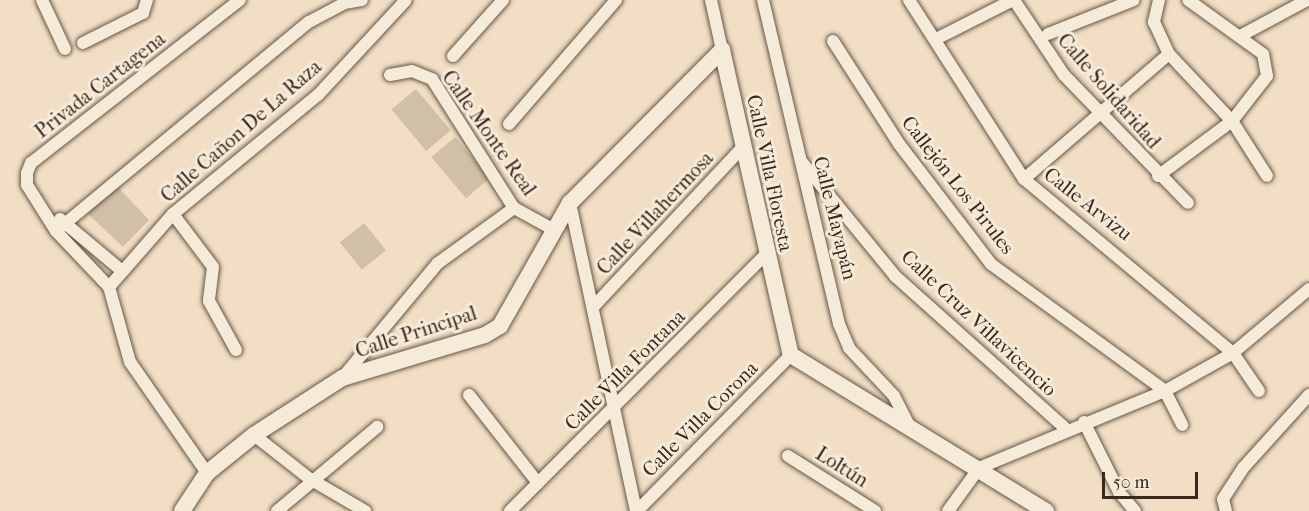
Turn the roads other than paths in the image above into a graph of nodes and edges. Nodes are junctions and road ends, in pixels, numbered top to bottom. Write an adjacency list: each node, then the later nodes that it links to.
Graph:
1 (42, 0): 21 (street)
2 (240, 0): 38 (street, Privada Cartagena)
3 (362, 0): 39 (street)
4 (503, 0): 24 (street, Calle Monte Real)
5 (616, 0): 28 (street, Calle Monte Real)
6 (763, 0): 30 (street, Calle Mayapán)
7 (909, 0): 18 (street, Calle Arvizu)
8 (1013, 0): 18 (street); 26 (street, Calle Solidaridad)
9 (1134, 0): 16 (street)
10 (1160, 0): 23 (street)
11 (1188, 0): 17 (street)
12 (1306, 0): 17 (street)
13 (401, 2): 37 (street, Calle Cañon De La Raza)
14 (713, 2): 22 (street, Calle Villa Floresta)
15 (148, 3): 20 (street)
16 (1048, 34)
17 (1242, 35): 27 (street)
18 (936, 39): 33 (street, Calle Arvizu)
19 (832, 41): 51 (street, Callejón Los Pirules)
20 (83, 43)
21 (65, 49)
22 (722, 50): 29 (street, Calle Villa Floresta); 34 (street, Calle Principal)
23 (1169, 54): 26 (street); 27 (street)
24 (453, 56)
25 (390, 75): 36 (street, Calle Monte Real)
26 (1100, 116): 31 (street, Calle Solidaridad); 33 (street)
27 (1232, 122): 31 (street); 32 (street)
28 (509, 124)
29 (743, 147): 42 (street, Calle Villa Floresta); 46 (street, Calle Villahermosa)
30 (799, 158): 58 (street, Calle Mayapán); 60 (street, Calle Cruz Villavicencio)
31 (1158, 176): 35 (street, Calle Solidaridad)
32 (1267, 176)
33 (1024, 179): 48 (street, Calle Arvizu)
34 (570, 203): 40 (street, Calle Principal); 46 (street)
35 (1188, 203)
36 (514, 208): 40 (street, Calle Monte Real); 50 (street)
37 (173, 214): 43 (street, Calle Cañon De La Raza); 47 (street)
38 (49, 216): 39 (street); 41 (street, Privada Cartagena)
39 (66, 221): 41 (street); 43 (street)
40 (554, 230): 50 (street, Calle Principal)
41 (56, 231): 44 (street, Privada Cartagena)
42 (766, 254): 49 (street, Calle Villa Floresta); 55 (street, Calle Villa Fontana)
43 (121, 270): 44 (street, Calle Cañon De La Raza)
44 (109, 286): 64 (street, Privada Cartagena)
45 (1309, 289): 48 (street)
46 (595, 305): 55 (street)
47 (236, 350)
48 (1233, 352): 51 (street); 52 (street, Calle Arvizu)
49 (791, 355): 58 (street); 72 (street, Calle Villa Corona)
50 (342, 378): 61 (street, Calle Principal)
51 (1165, 392): 56 (street); 57 (street)
52 (1259, 392)
53 (469, 395): 66 (street)
54 (1309, 395): 67 (street)
55 (614, 409): 66 (street, Calle Villa Fontana); 72 (street)
56 (1084, 422): 60 (street); 76 (street)
57 (1182, 425)
58 (909, 426): 63 (street)
59 (377, 427): 65 (street)
60 (1067, 430): 63 (street)
61 (254, 435): 64 (street, Calle Principal); 65 (street)
62 (788, 456): 73 (street, Loltún)
63 (979, 468): 74 (street); 75 (street)
64 (207, 473): 68 (street, Calle Principal)
65 (310, 479): 69 (street); 70 (street)
66 (538, 483): 71 (street, Calle Villa Fontana)
67 (1224, 505)
68 (182, 511)
69 (277, 511)
70 (365, 511)
71 (510, 511)
72 (636, 511)
73 (875, 511)
74 (948, 511)
75 (1046, 511)
76 (1135, 511)

